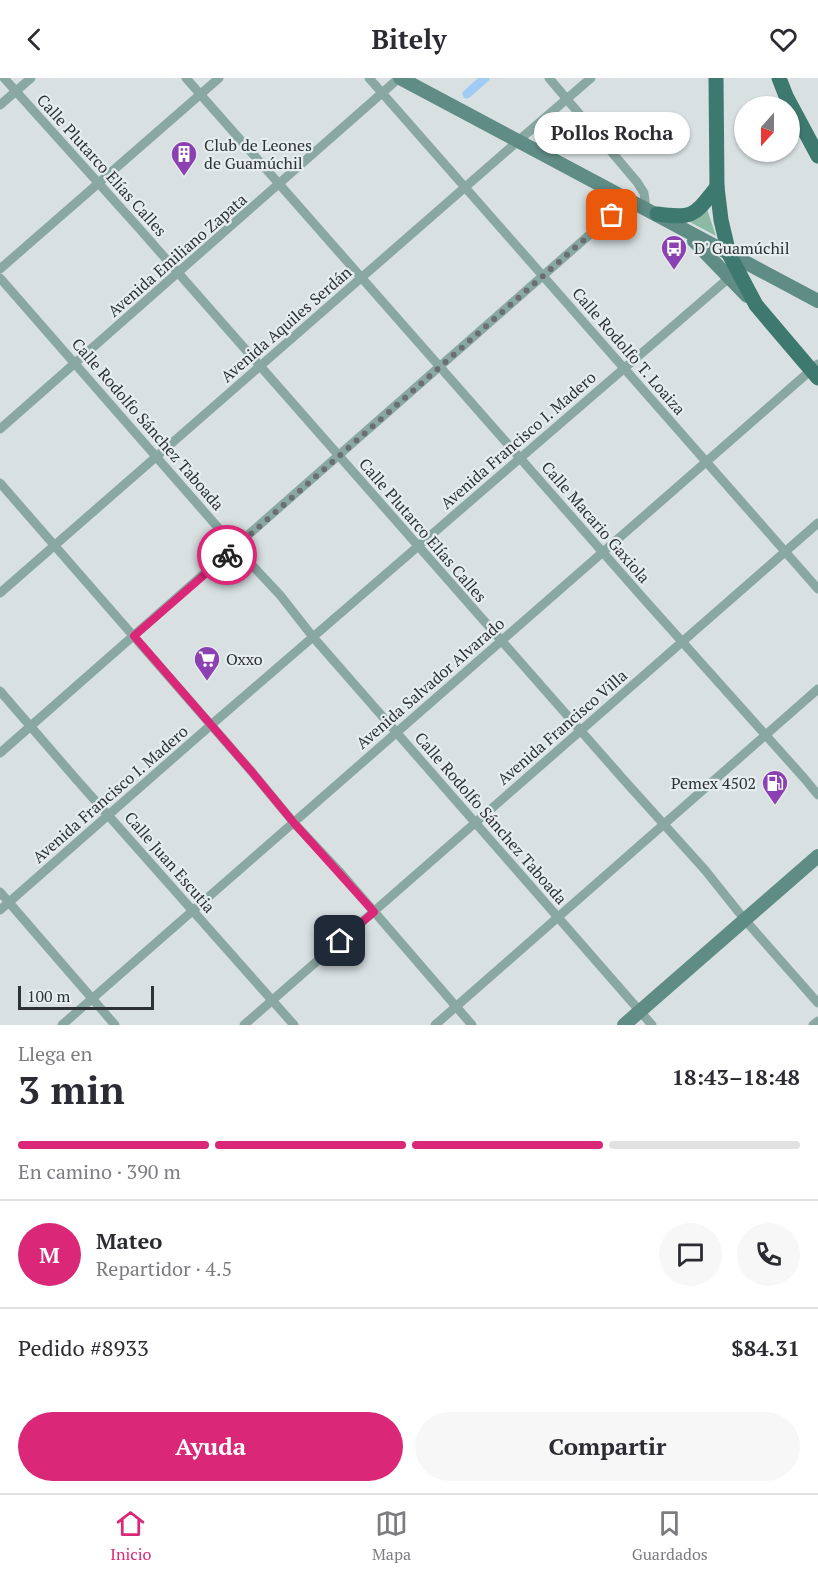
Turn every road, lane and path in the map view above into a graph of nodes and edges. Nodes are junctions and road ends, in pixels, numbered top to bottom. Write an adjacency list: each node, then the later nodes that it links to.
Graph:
1 (4, 78): 11 (street, Calle Plutarco Elías Calles)
2 (31, 78): 11 (street)
3 (186, 78): 13 (street, Calle Macario Gaxiola)
4 (219, 78): 13 (street)
5 (369, 78): 12 (street, Calle Rodolfo T. Loaiza)
6 (400, 78): 12 (street, Avenida Emiliano Zapata); 16 (main road)
7 (549, 78): 14 (street)
8 (591, 78): 14 (street, Avenida Aquiles Serdán)
9 (716, 78): 20 (main road)
10 (779, 78): 17 (main road)
11 (16, 91): 15 (street); 18 (street, Calle Plutarco Elías Calles)
12 (383, 93): 19 (street, Avenida Emiliano Zapata); 21 (street, Calle Rodolfo T. Loaiza)
13 (201, 94): 18 (street); 19 (street, Calle Macario Gaxiola)
14 (567, 99): 16 (street, Avenida Aquiles Serdán); 23 (street)
15 (0, 105)
16 (518, 141): 21 (street, Avenida Aquiles Serdán); 22 (main road)
17 (818, 156)
18 (98, 183): 25 (street); 26 (street, Calle Plutarco Elías Calles)
19 (279, 184): 26 (street, Avenida Emiliano Zapata); 30 (street, Calle Macario Gaxiola)
20 (717, 187): 23 (main road); 24 (main road)
21 (465, 188): 27 (street, Calle Rodolfo T. Loaiza); 30 (street, Avenida Aquiles Serdán)
22 (629, 200): 23 (main road); 27 (street)
23 (654, 213): 24 (main road); 28 (main road)
24 (730, 255): 31 (main road); 32 (main road)
25 (0, 269)
26 (178, 273): 33 (street, Avenida Emiliano Zapata); 34 (street, Calle Plutarco Elías Calles)
27 (544, 277): 35 (street); 36 (street, Calle Rodolfo T. Loaiza)
28 (730, 277): 32 (main road); 36 (street, Avenida Francisco I. Madero)
29 (0, 278): 33 (street, Calle Rodolfo Sánchez Taboada)
30 (362, 278): 34 (street, Avenida Aquiles Serdán); 35 (street, Calle Macario Gaxiola)
31 (818, 301)
32 (756, 305): 37 (main road)
33 (75, 364): 38 (street, Avenida Emiliano Zapata); 39 (street, Calle Rodolfo Sánchez Taboada)
34 (260, 366): 39 (street, Avenida Aquiles Serdán); 40 (street, Calle Plutarco Elías Calles)
35 (440, 367): 40 (street); 41 (street, Calle Macario Gaxiola)
36 (624, 369): 41 (street, Avenida Francisco I. Madero); 42 (street, Calle Rodolfo T. Loaiza)
37 (816, 371): 42 (street, Avenida Salvador Alvarado)
38 (0, 429)
39 (157, 456): 45 (street, Avenida Aquiles Serdán); 47 (street, Calle Rodolfo Sánchez Taboada)
40 (339, 456): 46 (street, Calle Plutarco Elías Calles); 47 (street)
41 (520, 458): 46 (street, Avenida Francisco I. Madero); 48 (street, Calle Macario Gaxiola)
42 (706, 462): 48 (street, Avenida Salvador Alvarado); 49 (street, Calle Rodolfo T. Loaiza)
43 (0, 483): 45 (street)
44 (818, 523): 49 (street, Avenida Francisco Villa)
45 (55, 545): 51 (street, Avenida Aquiles Serdán); 52 (street)
46 (418, 546): 53 (street, Avenida Francisco I. Madero); 54 (street, Calle Plutarco Elías Calles)
47 (235, 547): 52 (street); 53 (street, Calle Rodolfo Sánchez Taboada)
48 (603, 552): 54 (street, Avenida Salvador Alvarado); 55 (street, Calle Macario Gaxiola)
49 (785, 552): 50 (street, Calle Rodolfo T. Loaiza); 55 (street, Avenida Francisco Villa)
50 (818, 589)
51 (0, 593)
52 (134, 636): 58 (street); 59 (street)
53 (313, 637): 58 (street, Avenida Francisco I. Madero); 61 (street, Calle Rodolfo Sánchez Taboada)
54 (501, 641): 60 (street, Calle Plutarco Elías Calles); 61 (street, Avenida Salvador Alvarado)
55 (682, 642): 60 (street, Avenida Francisco Villa); 62 (street, Calle Macario Gaxiola)
56 (818, 689): 62 (street)
57 (0, 691): 59 (street, Calle Juan Escutia)
58 (211, 725): 65 (street, Avenida Francisco I. Madero); 66 (street)
59 (31, 726): 63 (street); 65 (street, Calle Juan Escutia)
60 (580, 731): 67 (street, Avenida Francisco Villa); 68 (street, Calle Plutarco Elías Calles)
61 (397, 733): 66 (street, Avenida Salvador Alvarado); 67 (street, Calle Rodolfo Sánchez Taboada)
62 (766, 735): 64 (street, Calle Macario Gaxiola); 68 (street)
63 (0, 753)
64 (818, 795)
65 (108, 814): 71 (street, Avenida Francisco I. Madero); 73 (street, Calle Juan Escutia)
66 (294, 823): 73 (street, Avenida Salvador Alvarado); 74 (street)
67 (475, 823): 74 (street, Avenida Francisco Villa); 75 (street, Calle Rodolfo Sánchez Taboada)
68 (663, 825): 75 (street); 76 (street, Calle Plutarco Elías Calles)
69 (818, 856): 76 (main road)
70 (0, 892): 71 (street)
71 (8, 902): 72 (street, Avenida Francisco I. Madero); 77 (street)
72 (0, 910)
73 (193, 911): 77 (street, Avenida Salvador Alvarado); 78 (street, Calle Juan Escutia)
74 (374, 912): 78 (street, Avenida Francisco Villa); 80 (street)
75 (558, 917): 80 (street); 81 (street, Calle Rodolfo Sánchez Taboada)
76 (745, 920): 79 (street, Calle Plutarco Elías Calles); 81 (main road)
77 (92, 999): 83 (street, Avenida Salvador Alvarado); 84 (street)
78 (272, 1000): 85 (street, Avenida Francisco Villa); 86 (street, Calle Juan Escutia)
79 (818, 1004)
80 (456, 1006): 87 (street); 88 (street)
81 (640, 1012): 89 (main road); 90 (street, Calle Rodolfo Sánchez Taboada)
82 (818, 1021): 91 (street)
83 (62, 1025)
84 (115, 1025)
85 (244, 1025)
86 (294, 1025)
87 (435, 1025)
88 (472, 1025)
89 (624, 1025)
90 (651, 1025)
91 (813, 1025)

